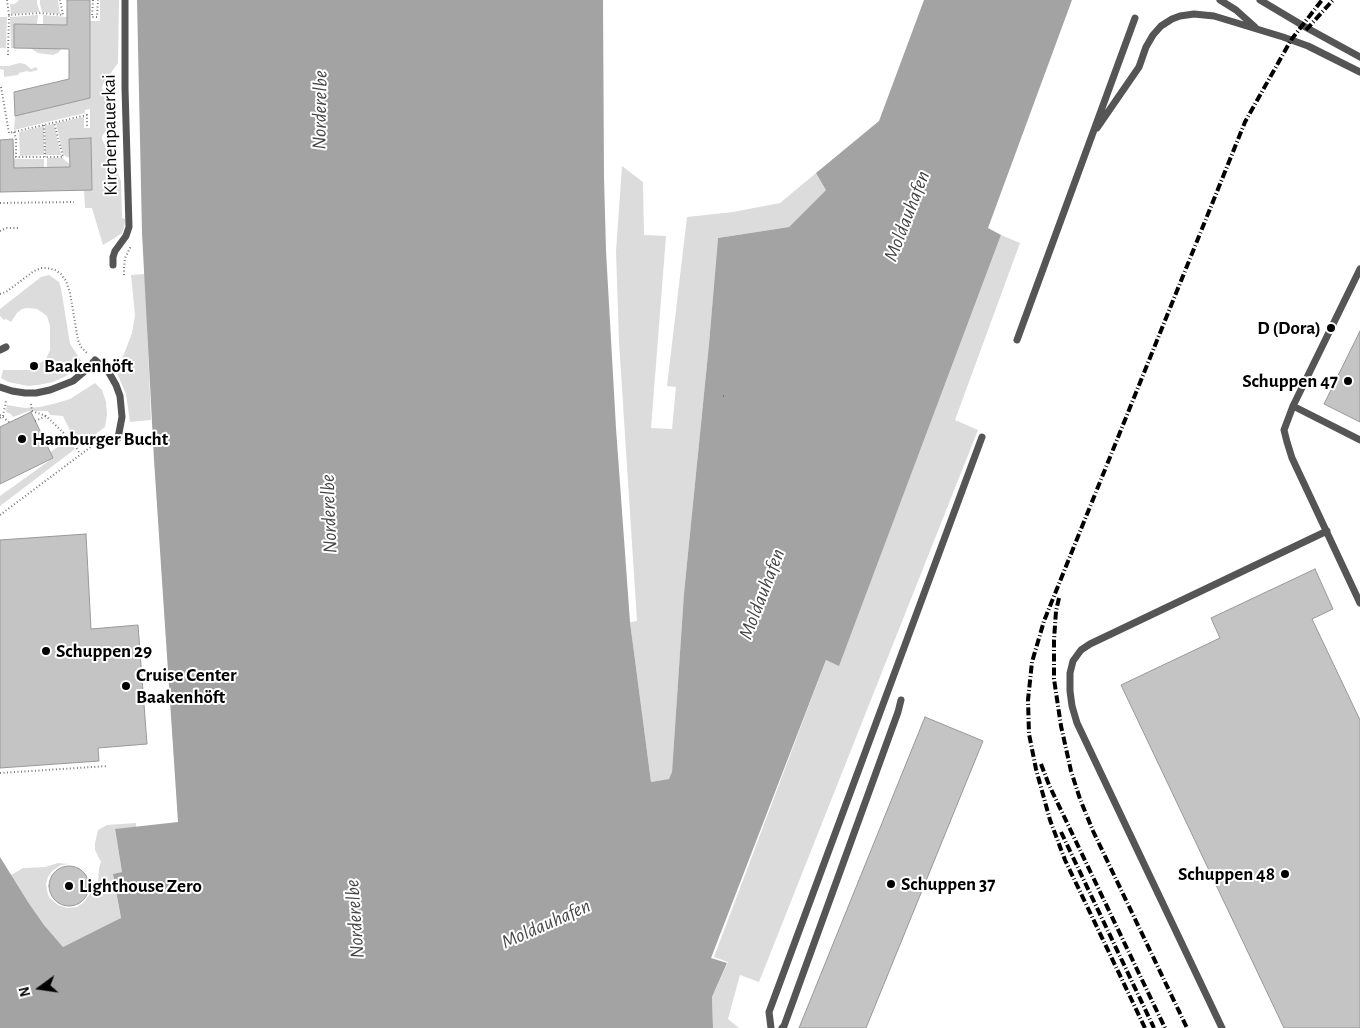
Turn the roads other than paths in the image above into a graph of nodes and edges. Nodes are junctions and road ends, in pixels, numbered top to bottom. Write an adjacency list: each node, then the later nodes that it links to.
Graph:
1 (125, 0): 9 (lane, Kirchenpauerkai)
2 (1220, 0): 5 (lane)
3 (1260, 0): 6 (lane)
4 (1135, 18): 8 (lane)
5 (1258, 30): 7 (lane); 8 (lane)
6 (1360, 57)
7 (1360, 72)
8 (1092, 136): 11 (lane)
9 (113, 265)
10 (1360, 269): 13 (lane)
11 (1017, 340)
12 (0, 387): 14 (lane)
13 (1293, 406): 16 (lane); 17 (lane)
14 (118, 438)
15 (982, 438): 20 (lane)
16 (1360, 440)
17 (1328, 531): 18 (lane); 22 (lane)
18 (1360, 603)
19 (901, 700): 21 (lane)
20 (770, 1028)
21 (782, 1028)
22 (1222, 1028)

